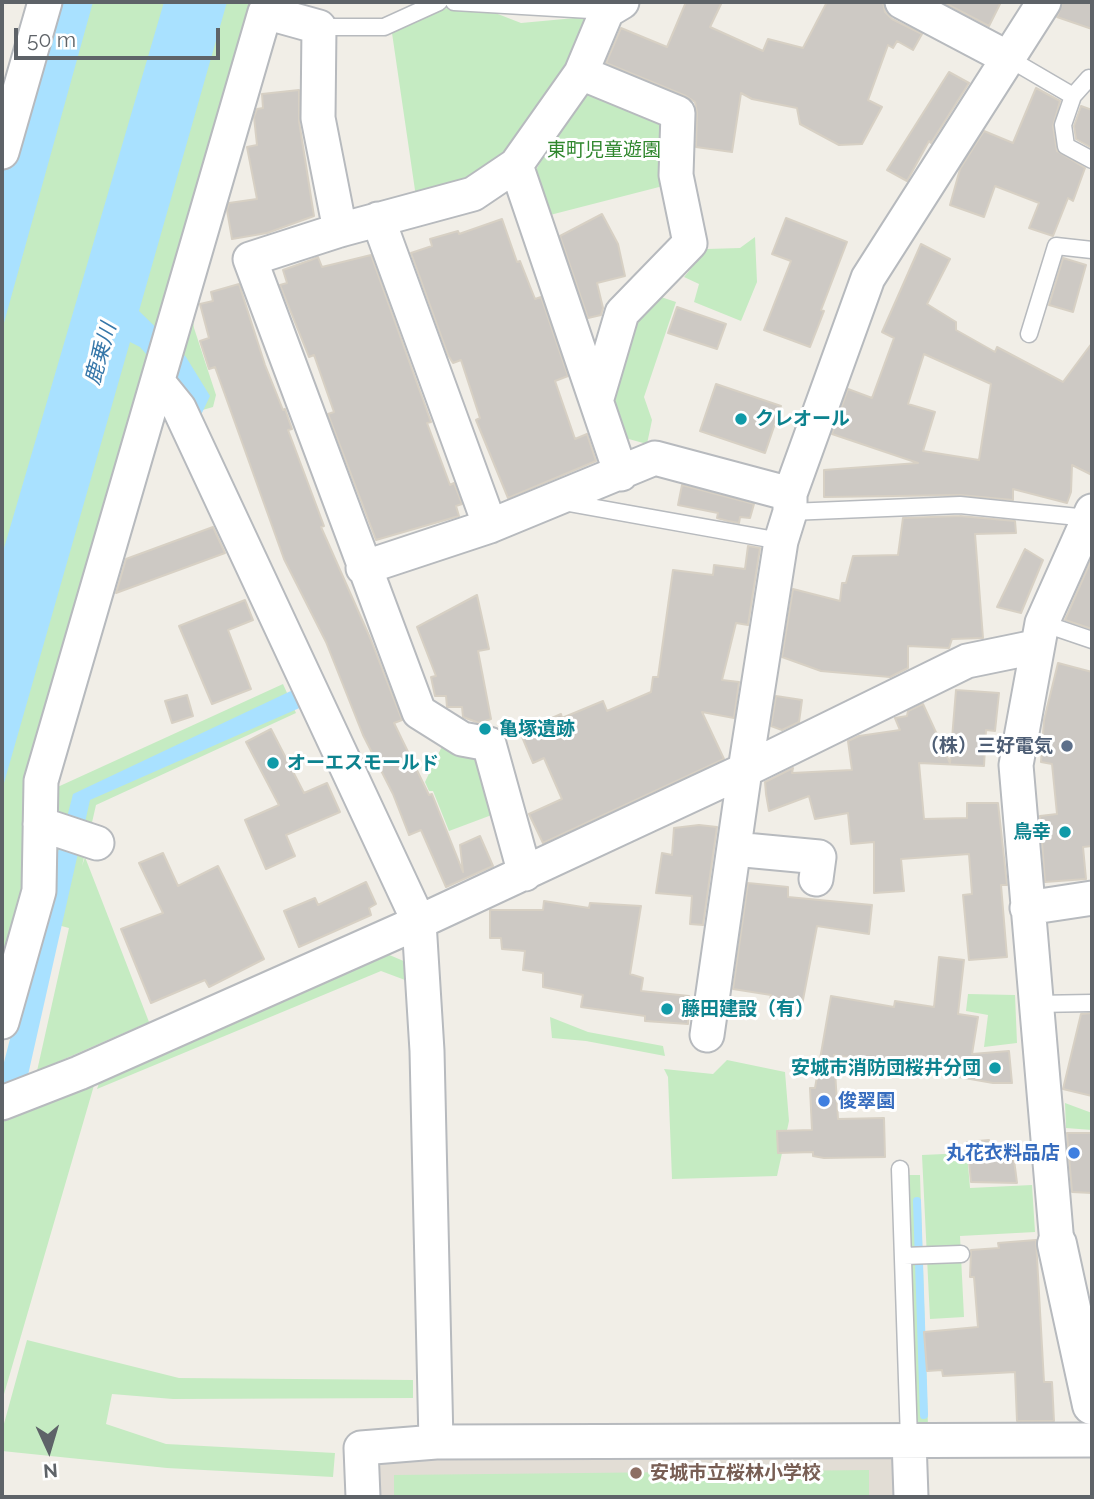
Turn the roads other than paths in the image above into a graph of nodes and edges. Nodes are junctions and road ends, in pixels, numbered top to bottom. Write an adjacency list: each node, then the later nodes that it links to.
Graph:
1 (45, 2): 13 (street)
2 (439, 2): 8 (lane)
3 (454, 2): 6 (lane)
4 (902, 2): 9 (street)
5 (1044, 2): 9 (street)
6 (615, 6): 10 (street)
7 (267, 7): 8 (street); 20 (street)
8 (322, 14): 17 (street)
9 (1008, 58): 12 (lane); 25 (street)
10 (580, 73): 15 (street); 21 (street)
11 (1092, 79): 12 (lane)
12 (1073, 96): 14 (lane)
13 (2, 152)
14 (1092, 160)
15 (516, 165): 16 (street); 21 (street)
16 (378, 219): 17 (street); 26 (street)
17 (340, 230): 28 (street)
18 (1092, 250): 19 (lane)
19 (1029, 334)
20 (164, 364): 37 (street); 40 (street)
21 (597, 398): 22 (street)
22 (621, 474): 23 (street); 25 (street)
23 (554, 500): 25 (lane); 26 (street)
24 (1090, 514): 25 (lane); 27 (street)
25 (787, 516): 31 (street)
26 (490, 526): 28 (street)
27 (1082, 557): 29 (street)
28 (363, 568): 33 (street)
29 (1038, 635): 30 (lane); 31 (street); 36 (street)
30 (1092, 640)
31 (745, 770): 32 (street); 33 (street)
32 (734, 849): 34 (street); 41 (street)
33 (525, 874): 37 (street)
34 (816, 880)
35 (1092, 898): 36 (street)
36 (1027, 908): 39 (street)
37 (419, 922): 42 (street); 49 (street)
38 (1092, 1003): 39 (lane)
39 (1035, 1004): 44 (street)
40 (2, 1022)
41 (707, 1035)
42 (2, 1103)
43 (900, 1169): 46 (lane)
44 (1057, 1244): 47 (street)
45 (961, 1254): 46 (lane)
46 (904, 1256): 48 (lane)
47 (1092, 1417): 48 (street)
48 (909, 1440): 49 (street); 51 (street)
49 (436, 1442): 50 (street)
50 (363, 1497)
51 (911, 1497)

